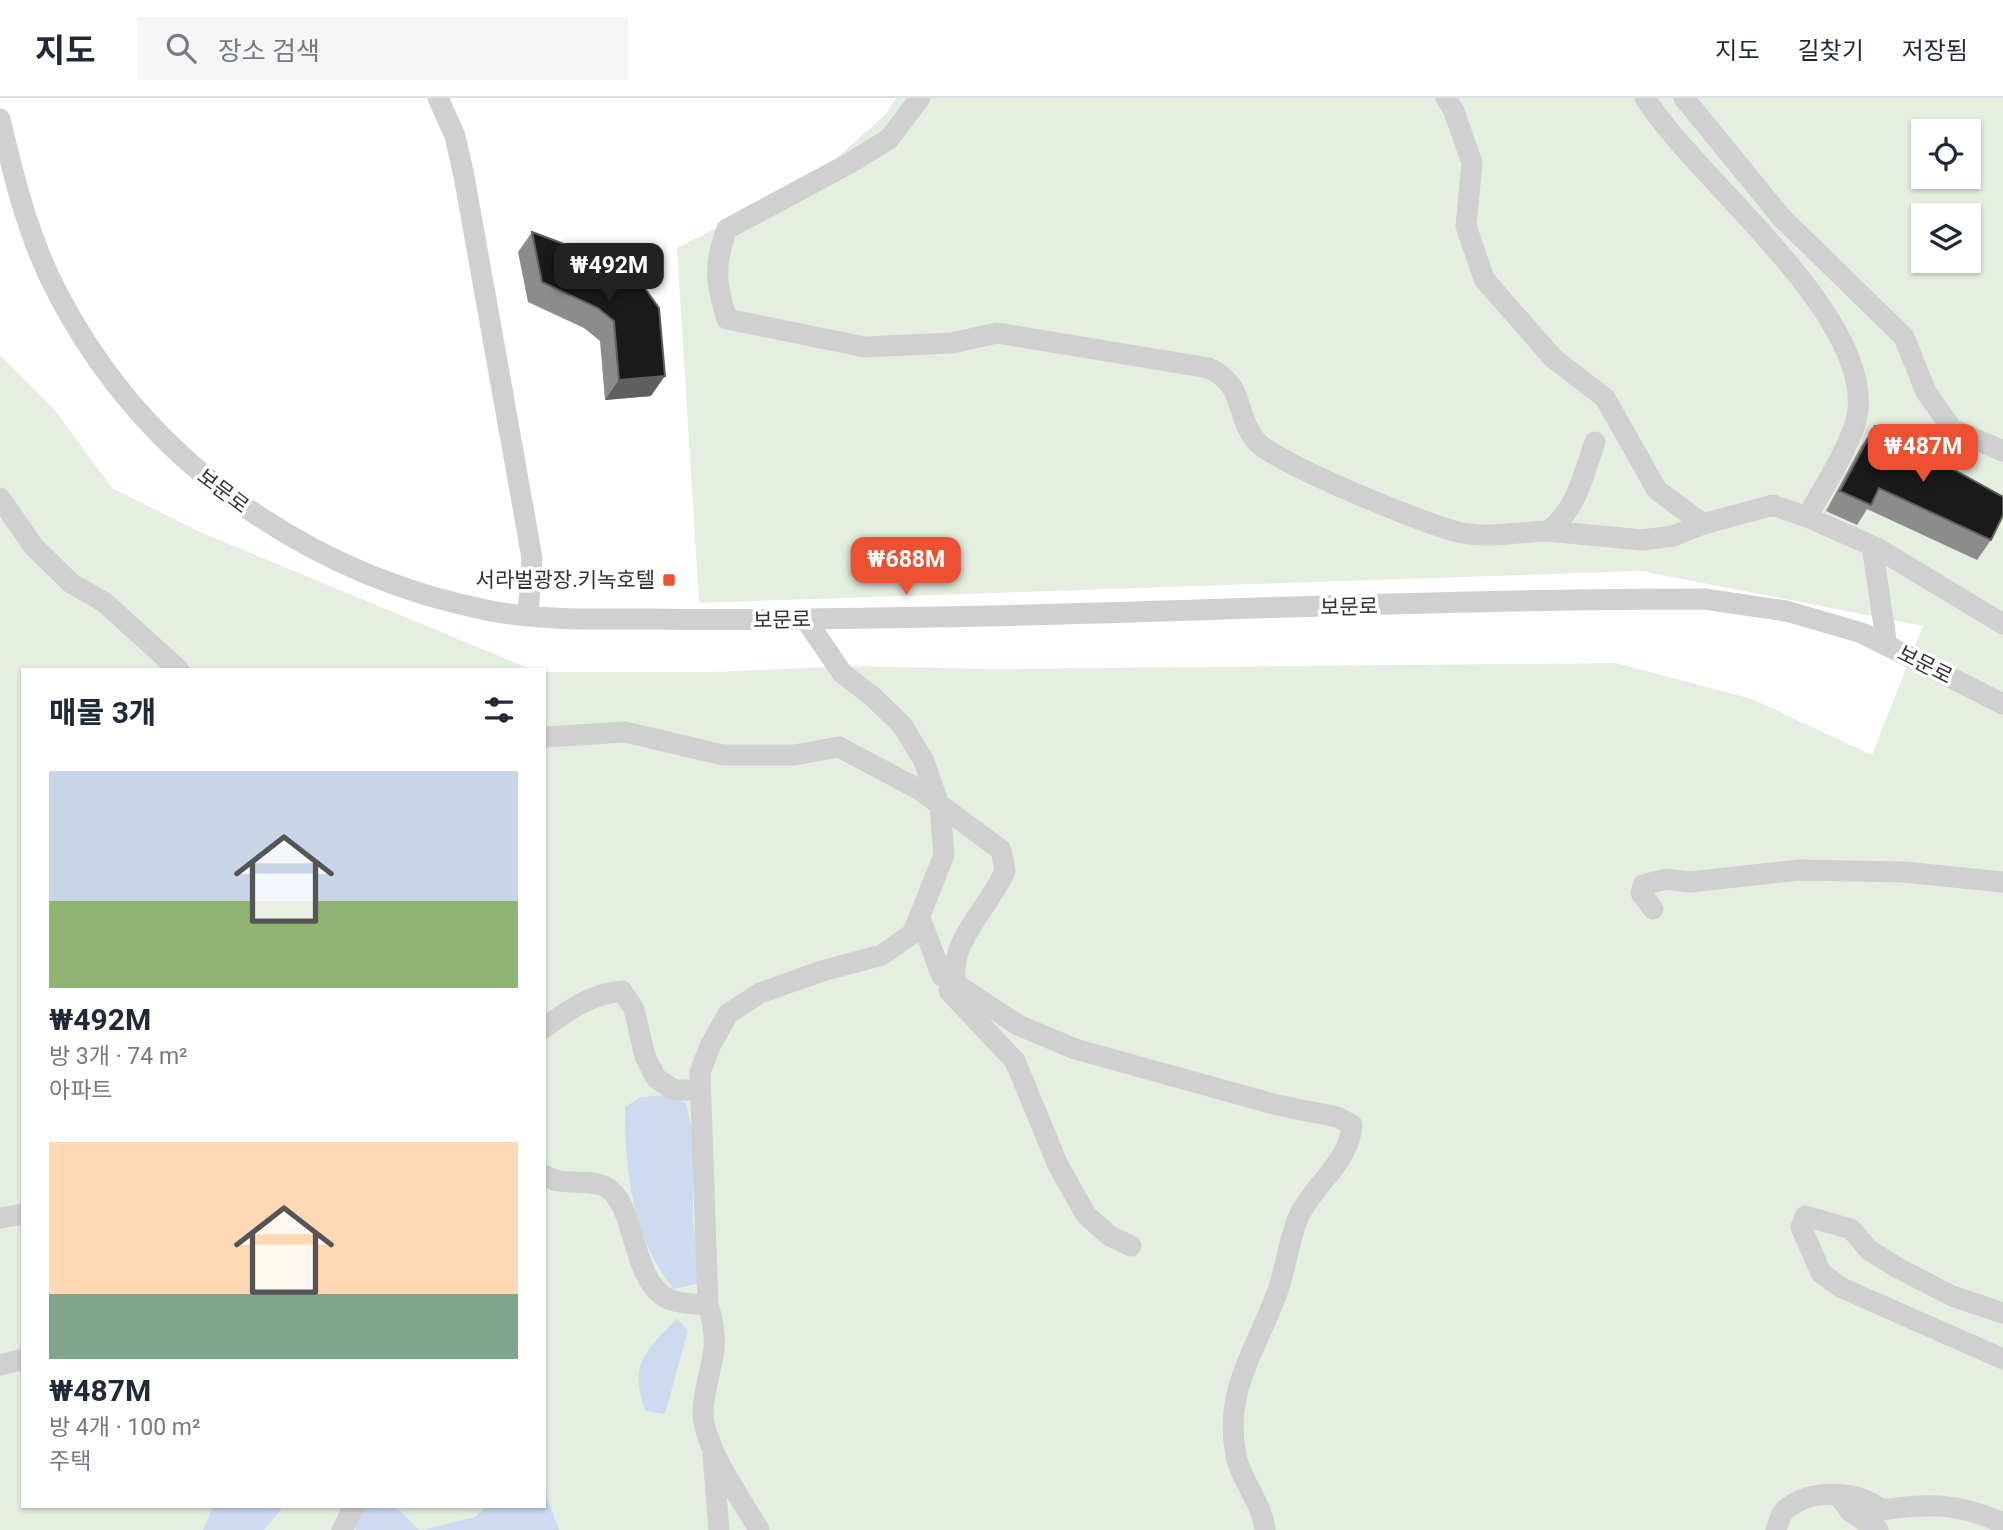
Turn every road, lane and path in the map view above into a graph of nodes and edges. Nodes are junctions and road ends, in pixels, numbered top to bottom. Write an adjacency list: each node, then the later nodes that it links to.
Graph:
1 (438, 98): 14 (street)
2 (920, 98): 12 (street)
3 (1446, 98): 11 (street)
4 (1645, 98): 10 (street)
5 (1684, 98): 8 (street)
6 (0, 119): 14 (street, 보문로)
7 (1595, 442): 12 (street)
8 (2003, 451)
9 (0, 498): 18 (street)
10 (1807, 517): 11 (street); 13 (street)
11 (1703, 524): 12 (street)
12 (1548, 531)
13 (1872, 546): 16 (street); 17 (street)
14 (528, 615): 15 (street, 보문로)
15 (806, 620): 17 (street, 보문로); 21 (street)
16 (2003, 624)
17 (1887, 646): 19 (street, 보문로)
18 (177, 668)
19 (2003, 704)
20 (546, 737): 21 (street)
21 (940, 808): 24 (street); 25 (street)
22 (2003, 882): 23 (street)
23 (1653, 909)
24 (916, 926): 25 (street); 27 (street); 31 (street)
25 (956, 984): 44 (street)
26 (546, 1027): 27 (street)
27 (701, 1090): 32 (street)
28 (546, 1176): 32 (street)
29 (21, 1214): 30 (street)
30 (0, 1218)
31 (1131, 1246)
32 (708, 1305): 37 (street)
33 (2003, 1313): 34 (street)
34 (2003, 1359)
35 (21, 1360): 36 (street)
36 (0, 1365)
37 (713, 1446): 42 (street); 43 (street)
38 (1838, 1495): 40 (street); 45 (street); 46 (street)
39 (353, 1508): 41 (street)
40 (2003, 1523)
41 (342, 1528)
42 (719, 1530)
43 (759, 1530)
44 (1265, 1530)
45 (1776, 1530)
46 (1878, 1530)

